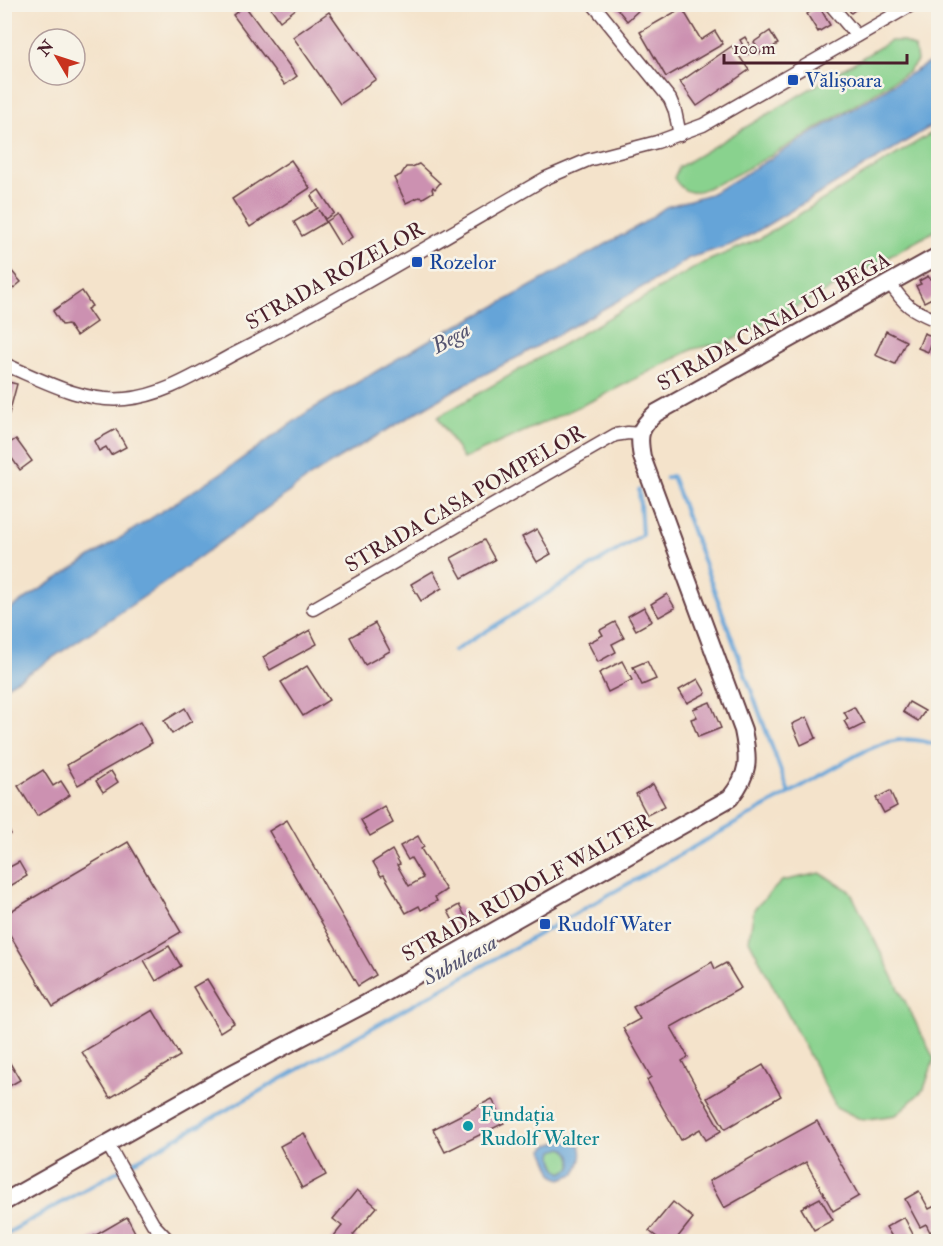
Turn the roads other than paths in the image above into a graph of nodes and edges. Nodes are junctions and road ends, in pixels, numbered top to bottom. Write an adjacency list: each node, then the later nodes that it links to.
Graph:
1 (592, 4): 5 (street)
2 (830, 4): 4 (street)
3 (913, 4): 4 (street, STRADA ROZELOR)
4 (857, 36): 5 (street, STRADA ROZELOR)
5 (680, 135): 9 (street, STRADA ROZELOR)
6 (939, 256): 7 (street, STRADA CANALUL BEGA)
7 (890, 283): 8 (street); 10 (street, STRADA CANALUL BEGA)
8 (939, 321)
9 (4, 364)
10 (640, 434): 11 (street, STRADA CASA POMPELOR); 12 (street, STRADA RUDOLF WALTER)
11 (313, 609)
12 (107, 1143): 13 (street, STRADA RUDOLF WALTER); 14 (street)
13 (4, 1202)
14 (170, 1242)

